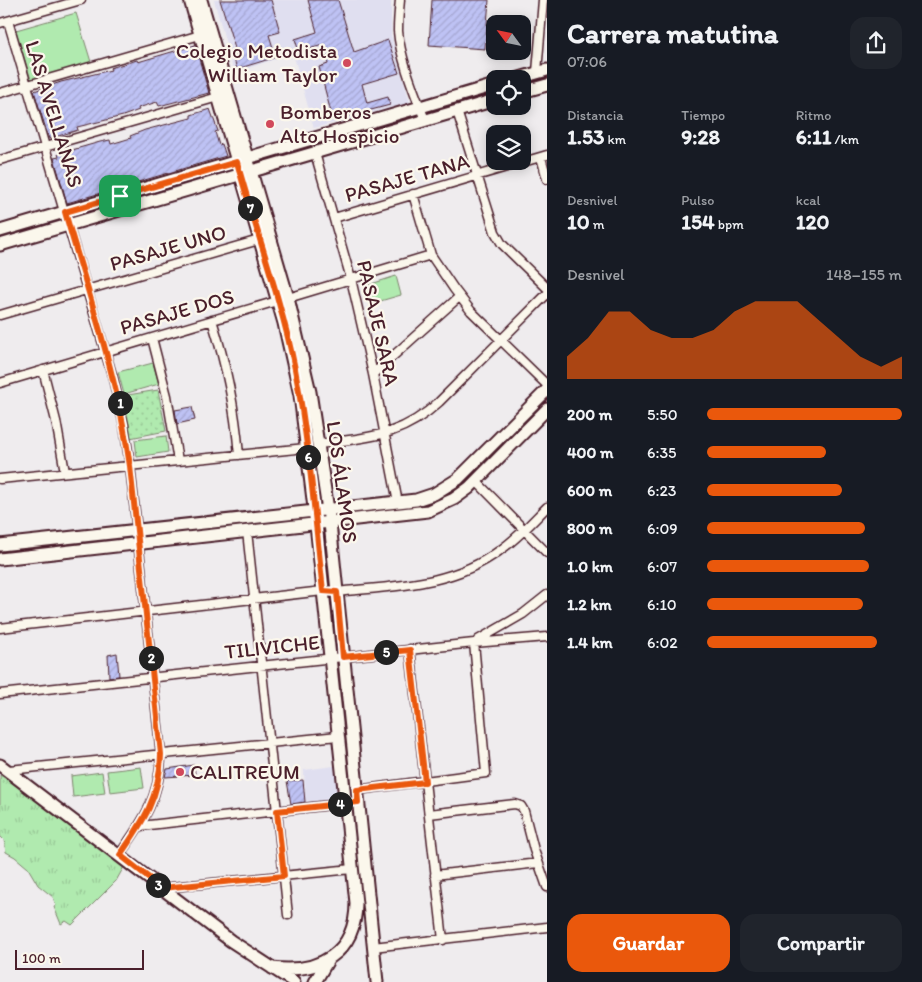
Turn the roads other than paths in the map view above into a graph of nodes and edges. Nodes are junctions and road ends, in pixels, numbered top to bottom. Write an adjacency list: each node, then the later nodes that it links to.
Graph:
1 (190, 0): 7 (street, LOS ÁLAMOS)
2 (201, 0): 27 (street, LOS ÁLAMOS)
3 (400, 0): 17 (street)
4 (542, 0): 8 (street)
5 (76, 1): 6 (street)
6 (4, 22): 9 (street, LAS AVELLANAS)
7 (200, 35): 9 (street); 15 (street, LOS ÁLAMOS)
8 (542, 71)
9 (27, 85): 14 (street); 21 (street, LAS AVELLANAS)
10 (547, 85): 12 (street)
11 (486, 88): 13 (street)
12 (531, 89)
13 (473, 92): 17 (street); 18 (street)
14 (0, 93)
15 (218, 97): 21 (street); 27 (street, LOS ÁLAMOS)
16 (486, 103): 18 (street)
17 (420, 108): 19 (street); 20 (street)
18 (457, 111): 19 (street); 30 (street)
19 (424, 120): 23 (street)
20 (298, 142): 22 (street); 24 (street)
21 (45, 146): 26 (street); 33 (street, LAS AVELLANAS)
22 (281, 148): 27 (street); 28 (street)
23 (315, 153): 24 (street); 34 (street, PASAJE SARA)
24 (302, 156): 28 (street)
25 (544, 156): 30 (street, PASAJE TANA); 31 (street)
26 (0, 160)
27 (242, 160): 29 (street, LOS ÁLAMOS); 33 (street)
28 (286, 161): 29 (street)
29 (246, 173): 35 (street); 37 (street, LOS ÁLAMOS); 45 (street, LOS ÁLAMOS)
30 (477, 176): 32 (street, PASAJE TANA); 41 (street)
31 (547, 180)
32 (413, 194): 34 (street, PASAJE TANA); 39 (street)
33 (65, 212): 35 (street, LAS AVELLANAS); 36 (street)
34 (334, 218): 40 (street, PASAJE SARA)
35 (68, 225): 38 (street); 42 (street, LAS AVELLANAS)
36 (0, 231)
37 (259, 240): 42 (street, PASAJE UNO); 45 (street, LOS ÁLAMOS)
38 (0, 245)
39 (431, 255): 40 (street, PASAJE DOS); 44 (street)
40 (351, 279): 45 (street, PASAJE DOS); 52 (street, PASAJE SARA)
41 (547, 288)
42 (88, 290): 46 (street, PASAJE UNO); 50 (street, LAS AVELLANAS)
43 (547, 294): 49 (street)
44 (459, 297): 49 (street); 52 (street)
45 (283, 299): 47 (street, PASAJE DOS); 58 (street, LOS ÁLAMOS); 59 (street, LOS ÁLAMOS)
46 (0, 315)
47 (212, 320): 48 (street, PASAJE DOS); 60 (street)
48 (152, 338): 50 (street, PASAJE DOS); 61 (street)
49 (501, 340): 54 (street); 57 (street)
50 (106, 352): 51 (street, PASAJE DOS); 62 (street, LAS AVELLANAS)
51 (43, 370): 53 (street, PASAJE DOS); 63 (street)
52 (373, 374): 57 (street, PASAJE SARA)
53 (0, 383)
54 (547, 385)
55 (547, 390): 66 (street)
56 (547, 409): 65 (street)
57 (385, 434): 58 (street); 66 (street, PASAJE SARA)
58 (318, 444): 68 (street, LOS ÁLAMOS)
59 (306, 448): 60 (street); 69 (street, LOS ÁLAMOS)
60 (238, 454): 61 (street)
61 (178, 461): 62 (street)
62 (130, 466): 63 (street); 72 (street, LAS AVELLANAS)
63 (65, 472): 64 (street)
64 (0, 477)
65 (476, 481): 70 (street); 73 (street)
66 (398, 503): 68 (street)
67 (547, 506): 73 (street)
68 (328, 510): 69 (street); 70 (street, LOS ÁLAMOS)
69 (314, 512): 71 (street, LOS ÁLAMOS); 72 (street)
70 (330, 523): 71 (street); 80 (street, LOS ÁLAMOS)
71 (316, 524): 74 (street); 79 (street, LOS ÁLAMOS)
72 (137, 530): 75 (street, LAS AVELLANAS); 76 (street)
73 (524, 530): 77 (street); 80 (street)
74 (247, 531): 75 (street); 82 (street)
75 (138, 544): 78 (street); 83 (street, LAS AVELLANAS)
76 (0, 545)
77 (547, 554)
78 (0, 559)
79 (323, 591): 80 (street); 82 (street); 89 (street, LOS ÁLAMOS)
80 (337, 592): 88 (street, LOS ÁLAMOS)
81 (547, 595): 86 (street)
82 (254, 599): 83 (street); 90 (street)
83 (146, 611): 84 (street); 91 (street, LAS AVELLANAS)
84 (0, 628)
85 (547, 637): 86 (street, TILIVICHE)
86 (474, 642): 87 (street, TILIVICHE); 97 (street)
87 (410, 650): 88 (street, TILIVICHE); 97 (street)
88 (343, 657): 89 (street, TILIVICHE); 98 (street, LOS ÁLAMOS)
89 (330, 658): 90 (street, TILIVICHE); 93 (street, LOS ÁLAMOS)
90 (261, 665): 91 (street, TILIVICHE); 94 (street)
91 (152, 677): 92 (street, TILIVICHE); 95 (street, LAS AVELLANAS)
92 (0, 694)
93 (338, 736): 94 (street); 100 (street, LOS ÁLAMOS)
94 (270, 743): 95 (street); 101 (street)
95 (161, 754): 96 (street); 103 (street, LAS AVELLANAS)
96 (4, 767): 104 (street)
97 (425, 782): 98 (street); 102 (street)
98 (357, 790): 99 (street, LOS ÁLAMOS)
99 (358, 802): 100 (street); 114 (street, LOS ÁLAMOS)
100 (346, 804): 101 (street); 106 (street, LOS ÁLAMOS)
101 (277, 811): 103 (street); 108 (street)
102 (428, 814): 105 (street); 107 (street)
103 (140, 826): 104 (street, LAS AVELLANAS)
104 (120, 855): 110 (street)
105 (538, 863): 107 (street); 109 (street)
106 (352, 869): 108 (street); 115 (street, LOS ÁLAMOS)
107 (435, 875): 113 (street)
108 (284, 876): 110 (street); 111 (street)
109 (547, 886)
110 (162, 888): 116 (street)
111 (288, 915)
112 (547, 927): 113 (street)
113 (443, 940): 114 (street)
114 (373, 947): 119 (street, LOS ÁLAMOS)
115 (328, 960): 116 (street, LOS ÁLAMOS); 118 (street, LOS ÁLAMOS)
116 (272, 968): 117 (street)
117 (294, 982)
118 (315, 982)
119 (377, 982)

